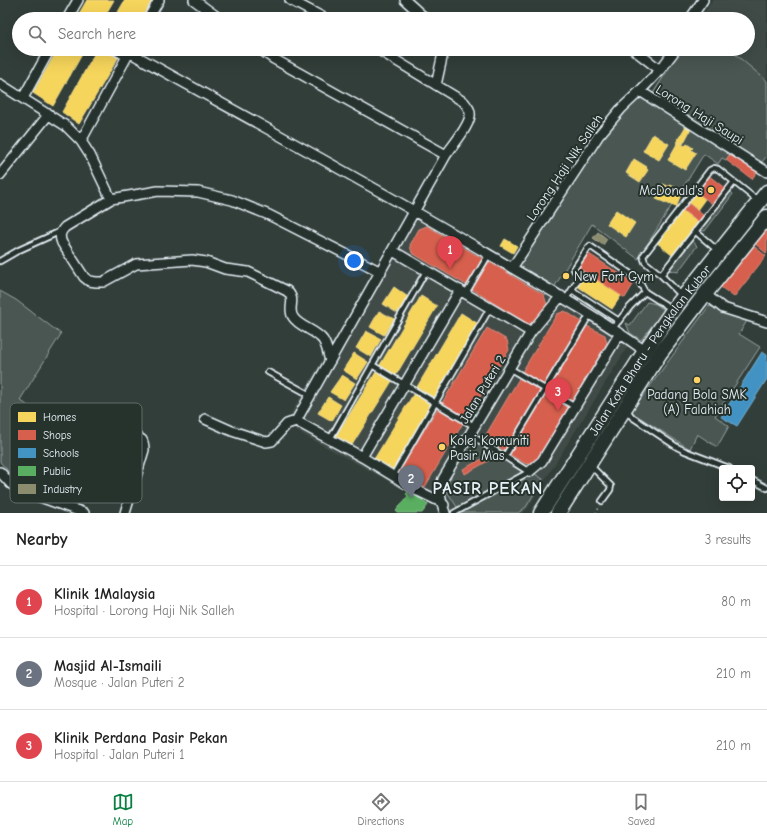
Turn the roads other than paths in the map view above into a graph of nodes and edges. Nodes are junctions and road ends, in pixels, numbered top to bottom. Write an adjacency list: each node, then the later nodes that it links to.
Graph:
1 (78, 0): 7 (street)
2 (159, 0): 8 (street)
3 (194, 0): 9 (street)
4 (290, 0): 10 (street)
5 (405, 0): 11 (street)
6 (703, 0): 12 (street)
7 (71, 12)
8 (152, 12)
9 (210, 12)
10 (313, 12)
11 (418, 12)
12 (695, 12)
13 (46, 56): 25 (street)
14 (127, 56): 27 (street)
15 (134, 56): 34 (street)
16 (270, 56): 28 (street)
17 (388, 56): 23 (street)
18 (442, 56): 23 (street)
19 (642, 56): 21 (street)
20 (671, 56): 21 (street, Lorong Haji Nik Salleh)
21 (660, 70): 24 (street, Lorong Haji Nik Salleh)
22 (0, 84): 25 (street)
23 (436, 85): 28 (street)
24 (640, 91): 29 (street, Lorong Haji Saupi); 42 (street, Lorong Haji Nik Salleh)
25 (23, 98): 26 (street)
26 (49, 114): 27 (street); 30 (street)
27 (81, 141): 33 (street)
28 (446, 155): 34 (street)
29 (767, 172)
30 (0, 174)
31 (734, 182): 32 (lane); 37 (lane); 45 (lane)
32 (763, 197): 39 (highway, Jalan Kota Bharu - Pengkalan Kubor)
33 (111, 199): 36 (street); 44 (street)
34 (415, 211): 38 (street); 40 (street)
35 (767, 217): 49 (highway, Jalan Kota Bharu - Pengkalan Kubor)
36 (61, 231): 41 (lane); 59 (street)
37 (695, 231): 39 (lane); 45 (lane)
38 (393, 252): 43 (street); 44 (street)
39 (720, 252): 50 (highway, Jalan Kota Bharu - Pengkalan Kubor)
40 (489, 254): 42 (street); 47 (lane)
41 (0, 261)
42 (512, 268): 51 (street)
43 (426, 270): 47 (street); 60 (lane)
44 (381, 272): 59 (street)
45 (661, 275): 50 (lane)
46 (572, 290): 48 (lane); 51 (lane); 56 (lane)
47 (463, 292): 52 (street); 63 (street)
48 (645, 292): 53 (lane); 56 (lane)
49 (705, 294): 55 (street); 68 (highway, Jalan Kota Bharu - Pengkalan Kubor)
50 (684, 297): 53 (highway, Jalan Kota Bharu - Pengkalan Kubor)
51 (563, 298): 54 (street); 57 (street, Jalan Puteri 2)
52 (490, 308): 57 (street); 66 (lane)
53 (673, 310): 58 (highway, Jalan Kota Bharu - Pengkalan Kubor)
54 (590, 314): 56 (street); 64 (lane)
55 (767, 322)
56 (618, 327): 58 (street); 67 (street)
57 (531, 332): 61 (street, Jalan Puteri 2)
58 (645, 351): 94 (highway, Jalan Kota Bharu - Pengkalan Kubor)
59 (330, 361): 65 (street)
60 (372, 365): 63 (lane); 73 (lane)
61 (509, 368): 64 (lane); 71 (street, Jalan Puteri 2)
62 (268, 372): 65 (lane)
63 (405, 384): 66 (lane); 75 (street)
64 (545, 390): 67 (lane); 76 (lane)
65 (311, 395): 70 (street)
66 (436, 402): 71 (lane); 82 (lane)
67 (575, 407): 81 (street)
68 (624, 407): 78 (highway, Jalan Kota Bharu - Pengkalan Kubor); 79 (lane)
69 (205, 420): 70 (street)
70 (296, 421): 73 (street)
71 (474, 426): 72 (street, Jalan Puteri 2)
72 (469, 434): 76 (lane); 86 (street, Jalan Puteri 2)
73 (330, 439): 75 (street)
74 (142, 441): 77 (street)
75 (362, 456): 82 (street)
76 (505, 456): 81 (lane)
77 (142, 457)
78 (588, 464): 87 (lane); 95 (highway, Jalan Kota Bharu - Pengkalan Kubor)
79 (721, 465)
80 (0, 472): 84 (street)
81 (529, 472): 93 (lane)
82 (394, 476): 86 (street)
83 (755, 482): 85 (lane)
84 (10, 483)
85 (767, 488)
86 (441, 502): 92 (street); 93 (street)
87 (602, 502)
88 (55, 503): 90 (street)
89 (128, 503): 91 (street)
90 (84, 513)
91 (125, 513)
92 (445, 513)
93 (452, 513)
94 (541, 513)
95 (558, 513)

